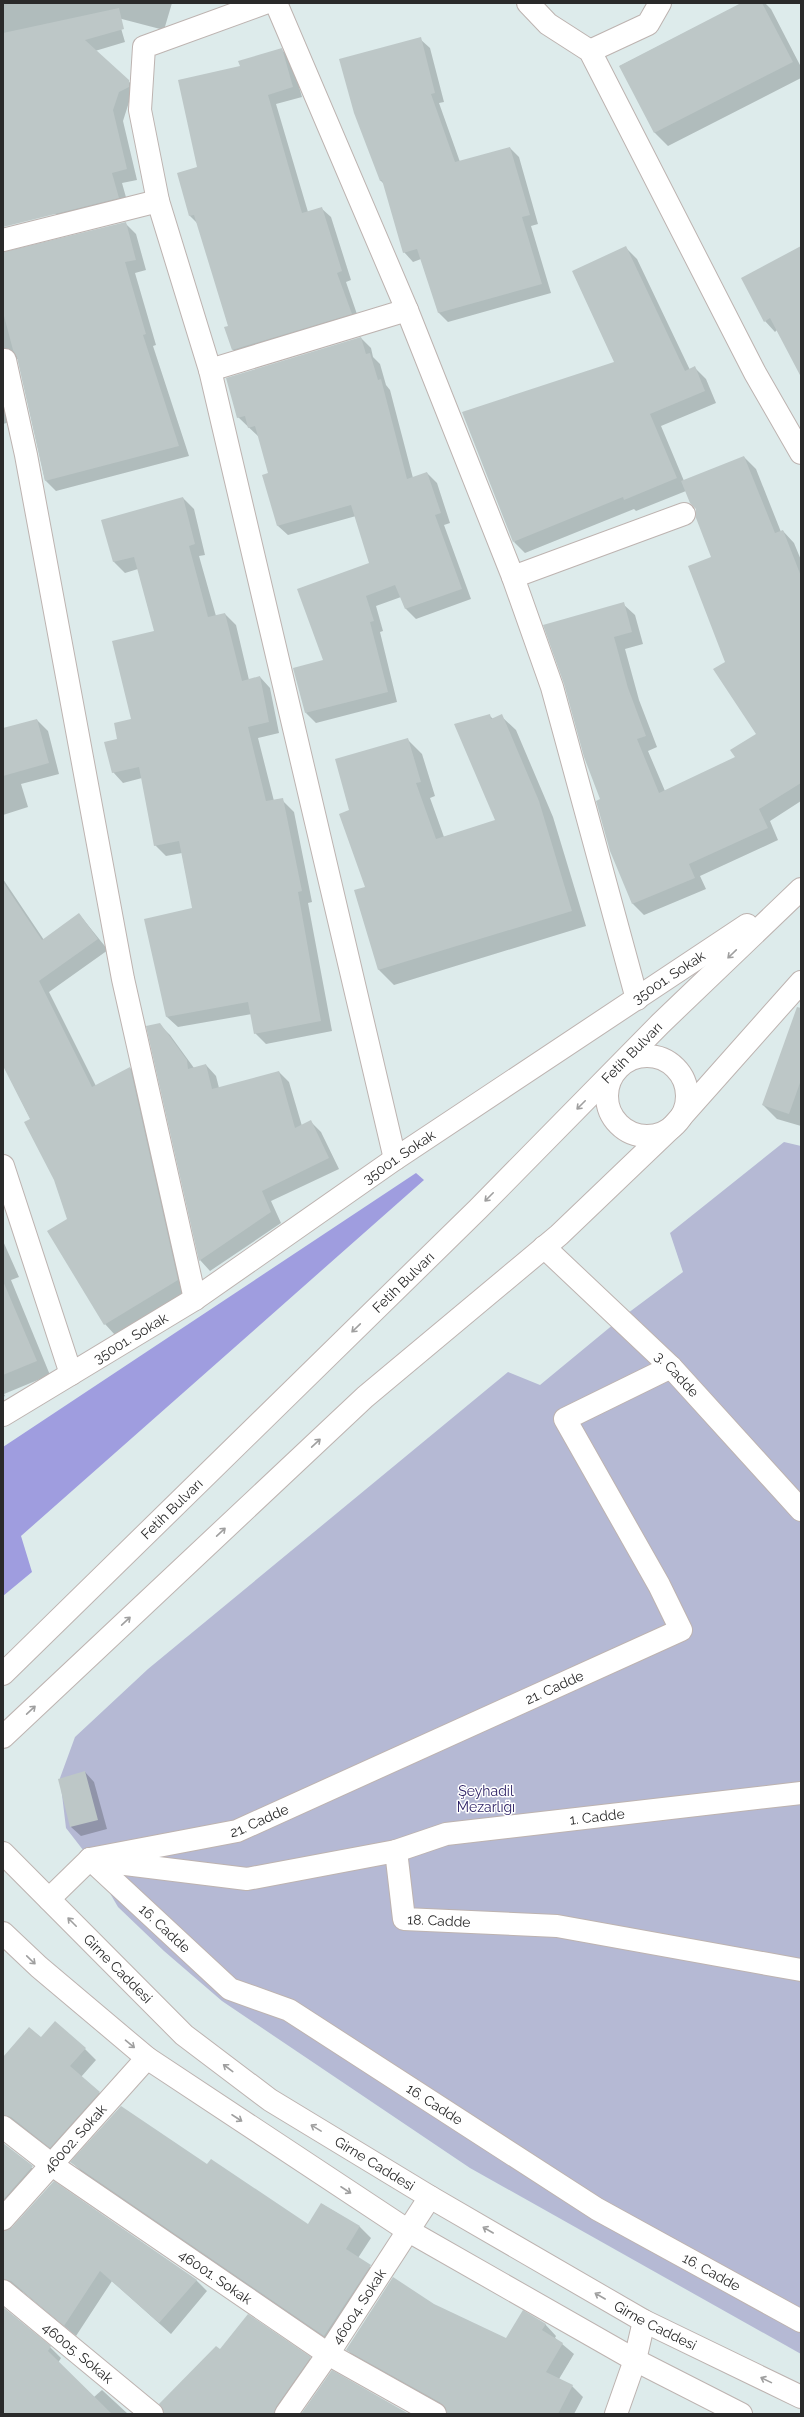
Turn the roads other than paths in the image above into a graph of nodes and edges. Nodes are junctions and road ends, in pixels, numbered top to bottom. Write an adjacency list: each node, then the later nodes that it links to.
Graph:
1 (265, 3): 6 (street)
2 (276, 3): 8 (street)
3 (528, 3): 5 (street)
4 (660, 3): 5 (street)
5 (590, 51): 11 (street)
6 (158, 201): 7 (street); 10 (street)
7 (3, 240)
8 (407, 310): 10 (street); 13 (street)
9 (3, 360): 22 (street)
10 (210, 370): 19 (street)
11 (801, 453)
12 (684, 514): 13 (street)
13 (513, 577): 16 (street)
14 (797, 892): 16 (street, 35001. Sokak); 17 (street, Fetih Bulvarı, one-way to 17)
15 (801, 982): 18 (street)
16 (636, 999): 19 (street, 35001. Sokak)
17 (622, 1064): 18 (street); 18 (street); 27 (street, Fetih Bulvarı, one-way to 27)
18 (673, 1126): 21 (street)
19 (395, 1159): 22 (street, 35001. Sokak)
20 (3, 1166): 24 (street)
21 (544, 1248): 23 (street, 3. Cadde); 28 (street, one-way to 21)
22 (195, 1299): 24 (street, 35001. Sokak)
23 (671, 1367): 26 (street, 3. Cadde); 32 (street, 21. Cadde)
24 (71, 1374): 25 (street, 35001. Sokak)
25 (3, 1415)
26 (801, 1510)
27 (3, 1674)
28 (3, 1737)
29 (801, 1793): 30 (street, 1. Cadde)
30 (396, 1851): 32 (street); 35 (street, 18. Cadde)
31 (3, 1853): 33 (street, Girne Caddesi)
32 (90, 1859): 33 (street); 44 (street, 16. Cadde)
33 (49, 1900): 39 (street, Girne Caddesi, one-way to 33)
34 (3, 1933): 36 (street, one-way to 36)
35 (801, 1970)
36 (147, 2058): 38 (street, 46002. Sokak); 41 (street, one-way to 41)
37 (3, 2127): 38 (street, 46001. Sokak)
38 (52, 2165): 40 (street, 46002. Sokak); 45 (street, 46001. Sokak)
39 (430, 2197): 41 (street, 46004. Sokak); 43 (street, Girne Caddesi, one-way to 39)
40 (3, 2219)
41 (407, 2230): 45 (street, 46004. Sokak); 46 (street)
42 (3, 2291): 48 (street, 46005. Sokak)
43 (644, 2321): 46 (street); 47 (street, Girne Caddesi, one-way to 43)
44 (801, 2321)
45 (328, 2354): 49 (street, 46004. Sokak); 50 (street, 46001. Sokak)
46 (635, 2360): 51 (street); 52 (street)
47 (801, 2397)
48 (152, 2414)
49 (286, 2414)
50 (436, 2414)
51 (616, 2414)
52 (741, 2414)

